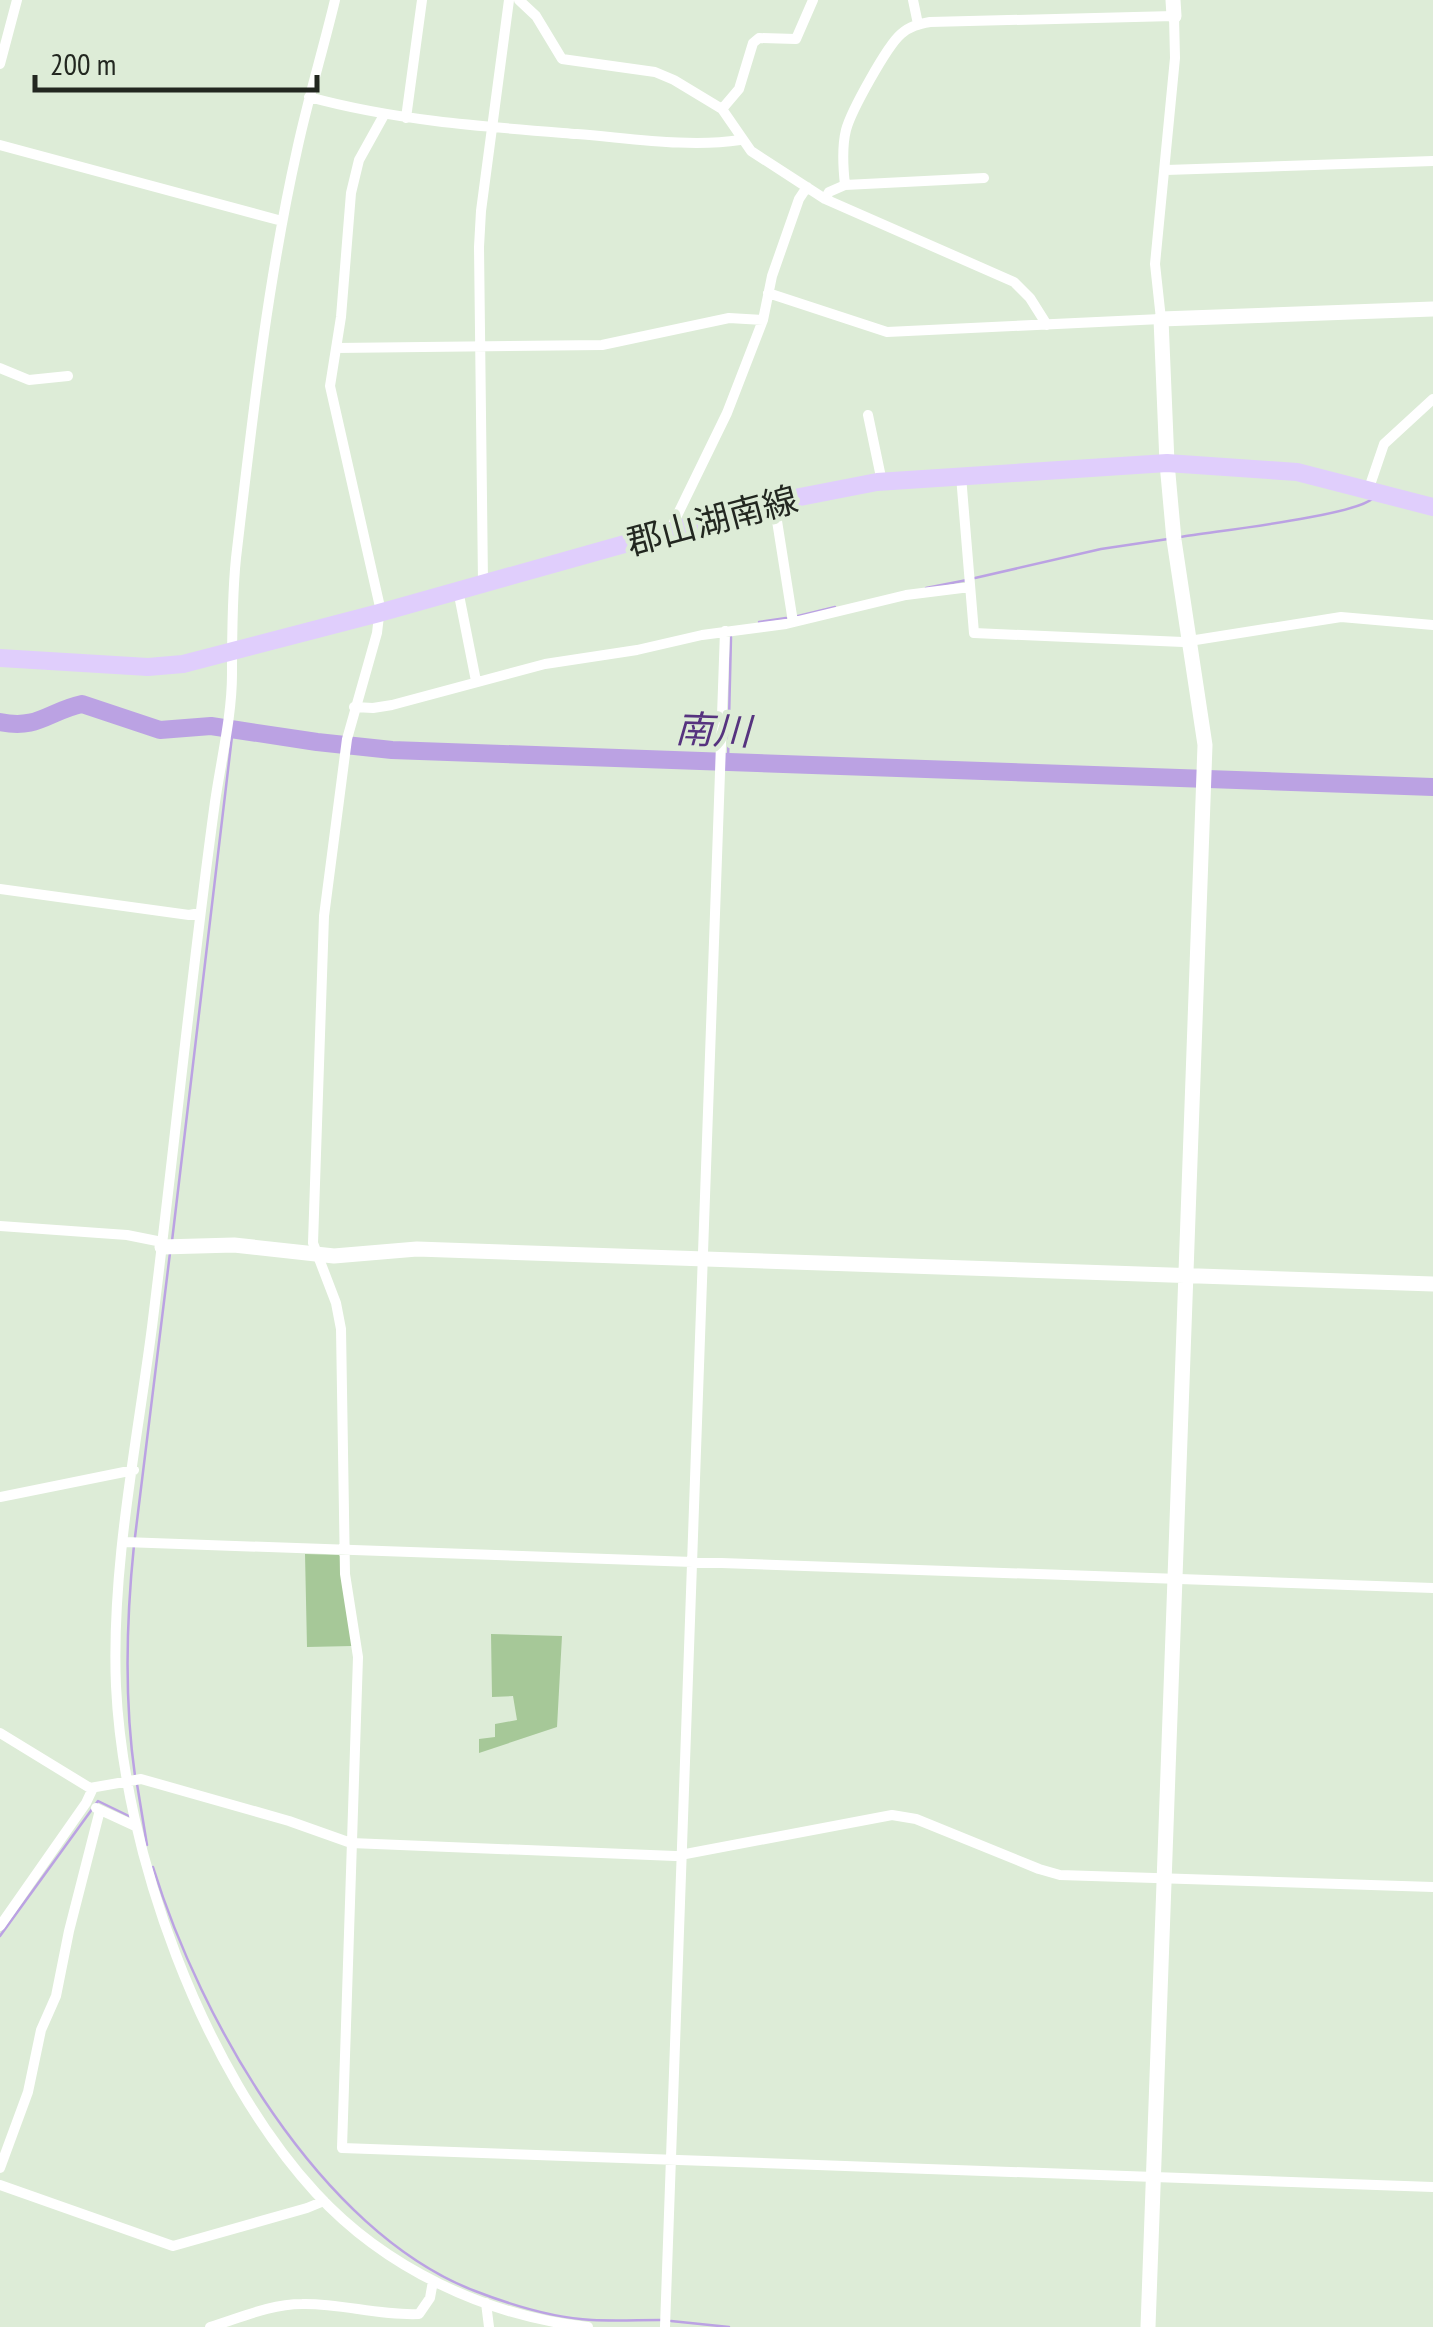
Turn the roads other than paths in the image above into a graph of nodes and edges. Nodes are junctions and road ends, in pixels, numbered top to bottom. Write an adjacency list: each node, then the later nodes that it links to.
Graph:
1 (17, 0): 10 (street)
2 (335, 0): 11 (street)
3 (422, 0): 14 (street)
4 (509, 0): 15 (street)
5 (519, 0): 12 (street)
6 (812, 0): 12 (street)
7 (913, 0): 9 (street)
8 (1174, 8): 9 (street); 19 (street)
9 (918, 24): 21 (street)
10 (0, 64)
11 (309, 98): 13 (street); 24 (street)
12 (722, 109): 16 (street)
13 (384, 115): 14 (street); 31 (street)
14 (406, 118): 15 (street)
15 (492, 128): 16 (street); 30 (street)
16 (740, 140): 22 (street)
17 (0, 145): 24 (street)
18 (1433, 161): 19 (street)
19 (1166, 170): 27 (street)
20 (984, 178): 21 (street)
21 (845, 184): 23 (street)
22 (807, 187): 23 (street); 25 (street)
23 (825, 198): 29 (street)
24 (282, 221): 51 (street)
25 (768, 293): 28 (street); 29 (street)
26 (1433, 309): 27 (street)
27 (1162, 319): 29 (street); 36 (street)
28 (763, 320): 30 (street); 42 (street)
29 (1047, 326)
30 (479, 345): 31 (street); 43 (street)
31 (336, 348): 46 (street)
32 (0, 368): 33 (street)
33 (68, 376)
34 (1433, 399): 39 (street)
35 (868, 414): 38 (street)
36 (1167, 463): 37 (main road, 郡山湖南線); 39 (main road, 郡山湖南線); 50 (street)
37 (961, 476): 38 (main road, 郡山湖南線); 44 (street)
38 (882, 482): 40 (main road, 郡山湖南線)
39 (1368, 491): 41 (main road, 郡山湖南線)
40 (774, 502): 42 (main road, 郡山湖南線); 47 (street)
41 (1433, 507)
42 (670, 530): 43 (main road, 郡山湖南線)
43 (483, 583): 45 (main road, 郡山湖南線)
44 (970, 587): 47 (street); 50 (street)
45 (458, 590): 46 (main road, 郡山湖南線); 53 (street)
46 (379, 613): 51 (main road, 郡山湖南線); 54 (street)
47 (792, 622): 49 (street)
48 (1433, 625): 50 (street)
49 (725, 631): 53 (street); 60 (street)
50 (1190, 641): 61 (street)
51 (230, 653): 52 (main road, 郡山湖南線); 56 (street)
52 (0, 658)
53 (476, 681): 54 (street)
54 (354, 707): 59 (street)
55 (0, 889): 56 (street)
56 (200, 913): 58 (street)
57 (0, 1226): 58 (street)
58 (162, 1244): 59 (street); 63 (street)
59 (316, 1253): 60 (street); 66 (street)
60 (704, 1259): 61 (street); 67 (street)
61 (1185, 1276): 62 (street); 68 (street)
62 (1433, 1284)
63 (134, 1470): 64 (street); 65 (street)
64 (0, 1497)
65 (130, 1543): 66 (street); 71 (street)
66 (345, 1552): 67 (street); 76 (street)
67 (693, 1564): 68 (street); 77 (street)
68 (1174, 1580): 69 (street); 78 (street)
69 (1433, 1588)
70 (0, 1734): 72 (street)
71 (133, 1780): 72 (street); 75 (street); 76 (street)
72 (93, 1788): 73 (street)
73 (86, 1803): 74 (street); 80 (street)
74 (100, 1810): 75 (street); 82 (street)
75 (135, 1826): 86 (street)
76 (351, 1844): 77 (street); 81 (street)
77 (682, 1855): 78 (street); 81 (street)
78 (1164, 1878): 79 (street); 83 (street)
79 (1433, 1888)
80 (0, 1926)
81 (670, 2161): 83 (street); 92 (street)
82 (0, 2168)
83 (1153, 2177): 85 (street); 93 (street)
84 (0, 2185): 86 (street)
85 (1433, 2186)
86 (324, 2200): 87 (street)
87 (433, 2281): 88 (street); 89 (street)
88 (486, 2303): 90 (street); 91 (street)
89 (210, 2327)
90 (490, 2327)
91 (588, 2327)
92 (665, 2327)
93 (1148, 2327)

